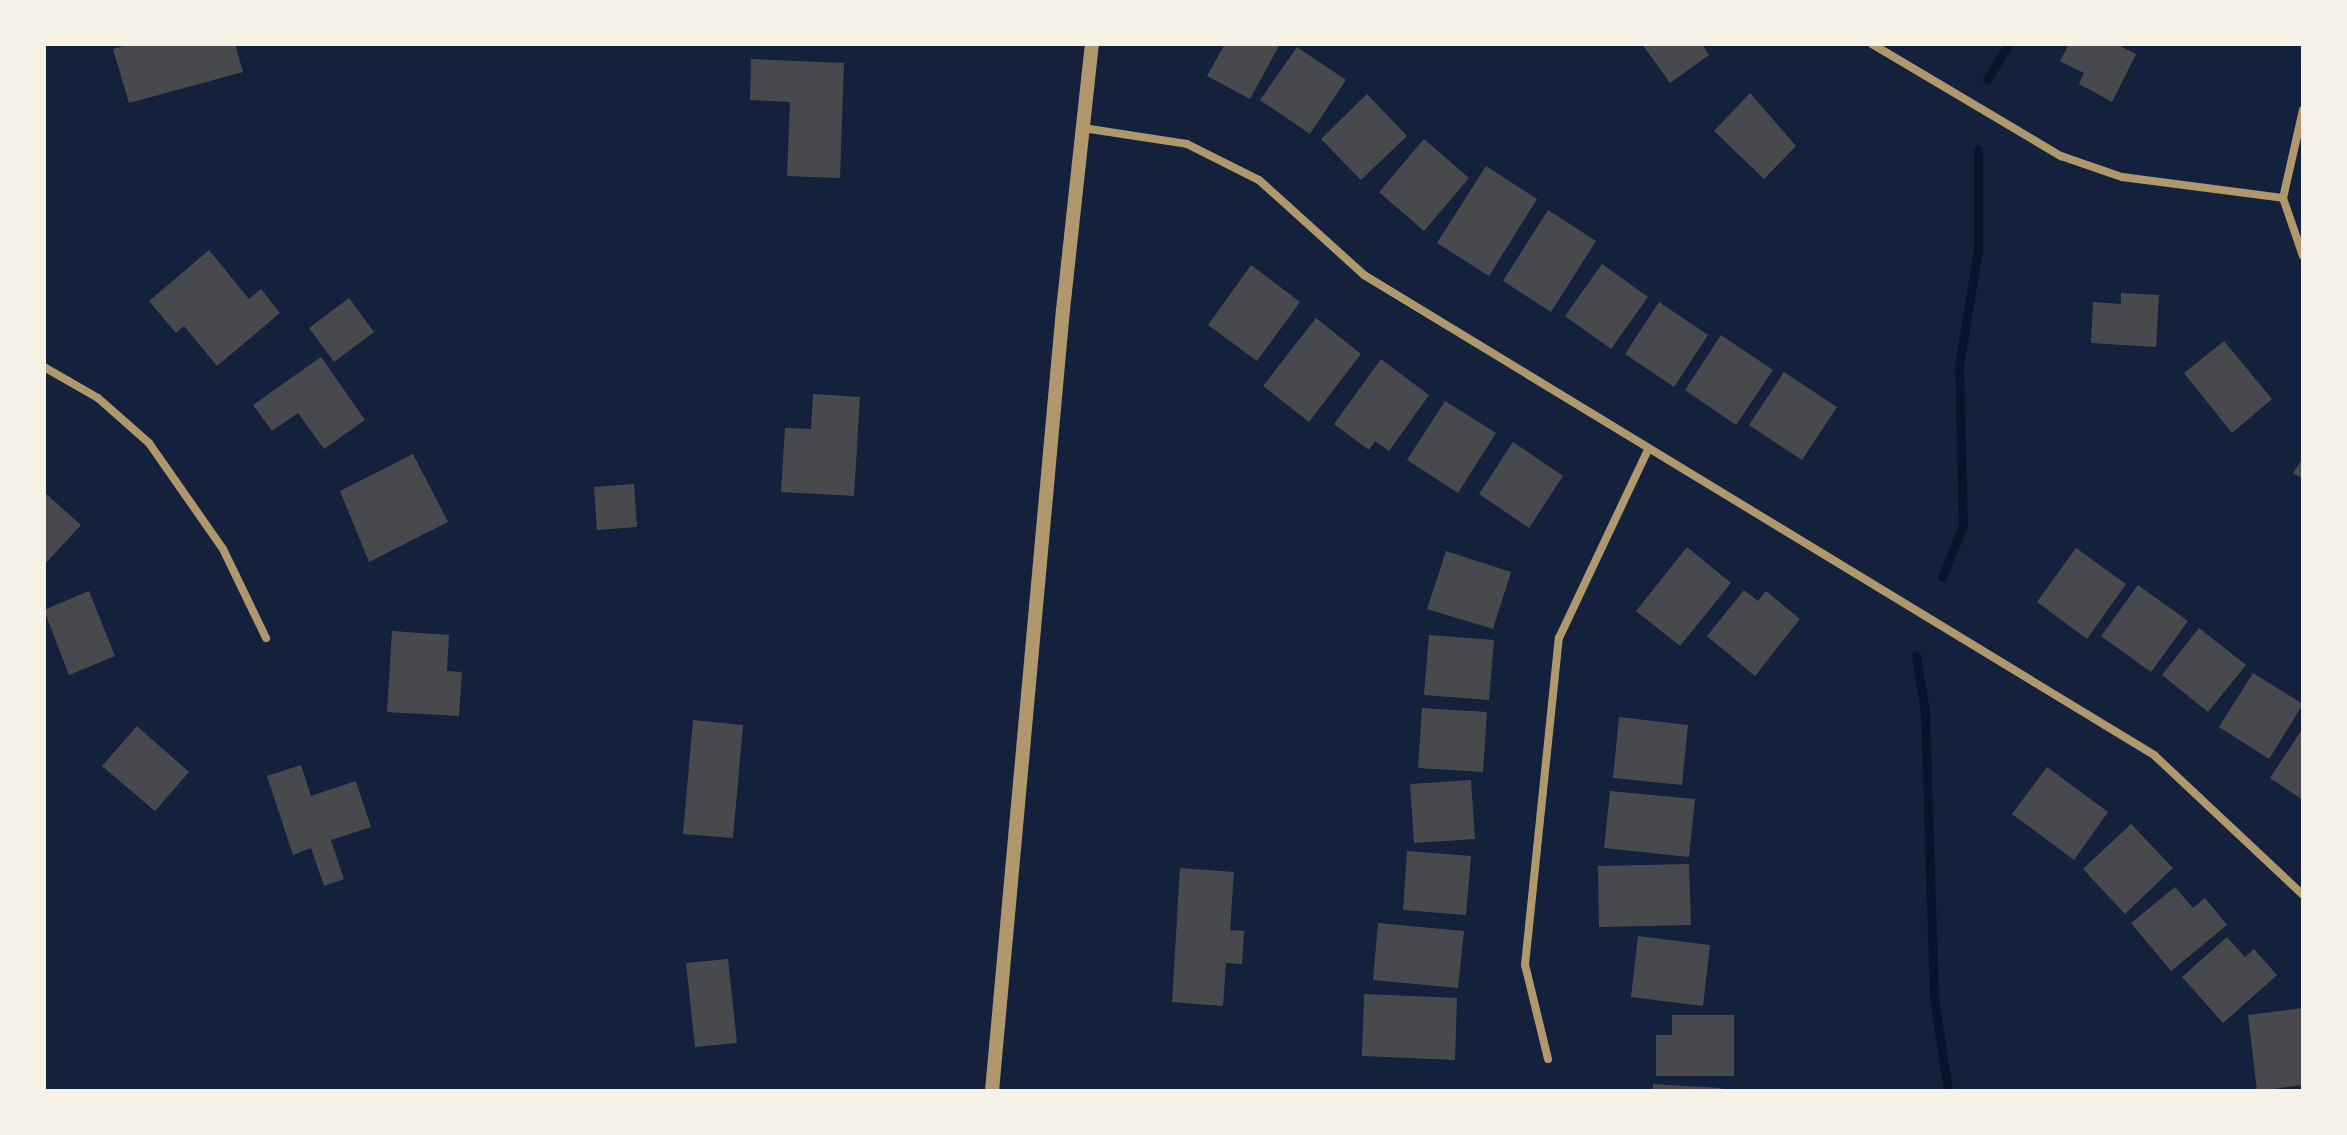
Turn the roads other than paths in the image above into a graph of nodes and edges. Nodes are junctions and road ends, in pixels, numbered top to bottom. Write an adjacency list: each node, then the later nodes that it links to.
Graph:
1 (1092, 44): 4 (street)
2 (1872, 44): 5 (street)
3 (2303, 110): 5 (street)
4 (1083, 128): 8 (street); 12 (street)
5 (2283, 198): 6 (street)
6 (2303, 256)
7 (44, 367): 9 (street)
8 (1649, 448): 10 (street); 11 (street)
9 (266, 638)
10 (2303, 895)
11 (1548, 1059)
12 (992, 1091)

